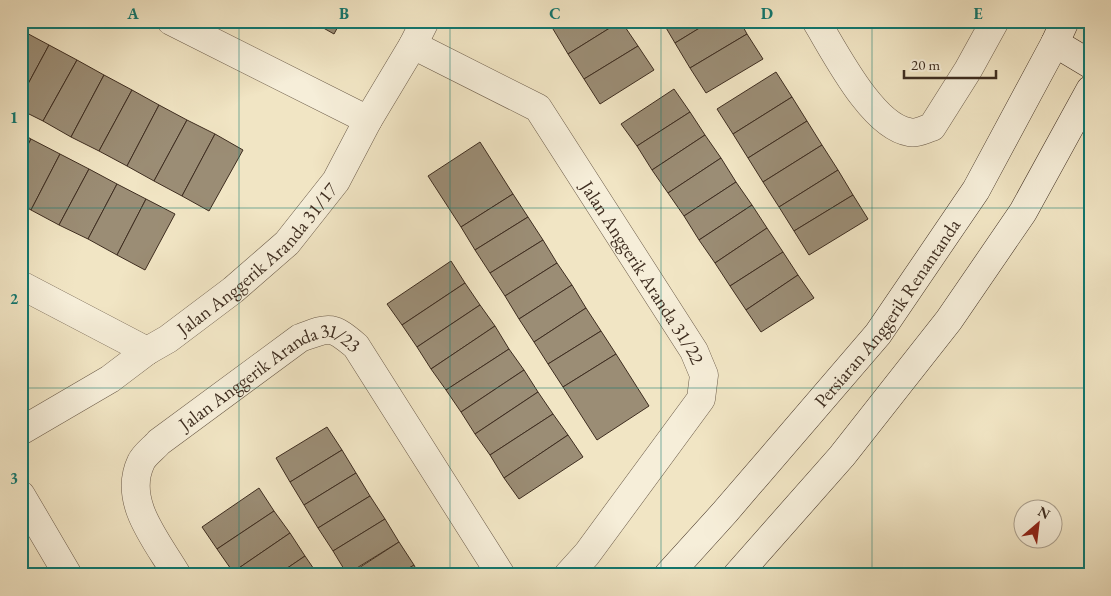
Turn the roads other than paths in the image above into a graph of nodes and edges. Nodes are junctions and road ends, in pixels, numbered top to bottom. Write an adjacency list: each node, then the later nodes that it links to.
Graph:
1 (171, 21): 9 (street)
2 (425, 21): 6 (street, Jalan Anggerik Aranda 31/17)
3 (816, 21): 4 (street)
4 (995, 21)
5 (1060, 32): 7 (street); 18 (street, Persiaran Anggerik Renantanda)
6 (413, 45): 9 (street, Jalan Anggerik Aranda 31/17); 17 (street, Jalan Anggerik Aranda 31/22)
7 (1090, 64)
8 (1090, 90): 19 (street)
9 (368, 120): 11 (street, Jalan Anggerik Aranda 31/17)
10 (21, 285): 11 (street)
11 (147, 351): 12 (street, Jalan Anggerik Aranda 31/17)
12 (21, 431)
13 (21, 495): 14 (street)
14 (58, 571)
15 (177, 575): 16 (street, Jalan Anggerik Aranda 31/23)
16 (501, 575)
17 (568, 575)
18 (668, 575)
19 (738, 575)

